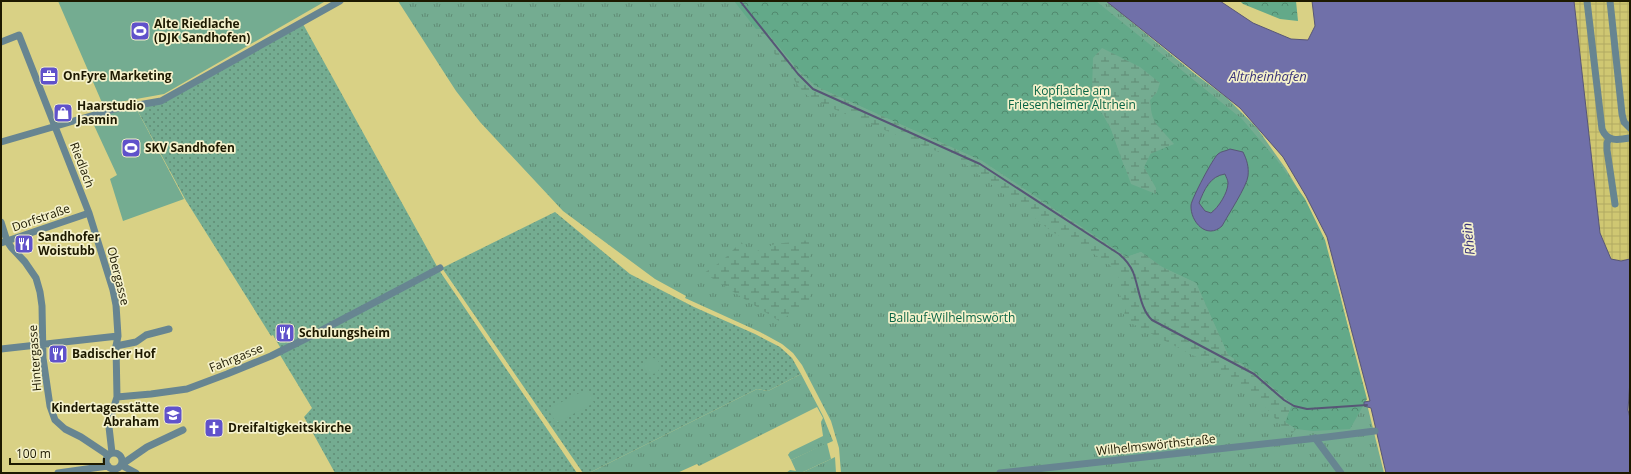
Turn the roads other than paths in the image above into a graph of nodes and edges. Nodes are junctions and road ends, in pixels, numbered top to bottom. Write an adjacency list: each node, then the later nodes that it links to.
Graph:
1 (340, 1): 5 (street)
2 (1588, 1): 7 (street)
3 (1610, 1): 6 (street)
4 (1, 42): 5 (street, Riedlach)
5 (55, 126): 9 (street); 11 (street, Riedlach)
6 (1630, 128)
7 (1609, 138): 8 (street); 10 (street)
8 (1630, 138)
9 (1, 142)
10 (1615, 204)
11 (89, 213): 13 (street, Dorfstraße); 16 (street, Obergasse)
12 (1, 222): 13 (street)
13 (4, 242): 17 (street, Hintergasse)
14 (440, 268): 20 (street, Fahrgasse)
15 (169, 329): 18 (street)
16 (118, 336): 17 (street); 18 (street, Obergasse)
17 (44, 344): 19 (street); 24 (street, Hintergasse)
18 (116, 346): 20 (street, Obergasse)
19 (1, 349)
20 (117, 397): 24 (street, Obergasse)
21 (183, 430): 25 (street)
22 (1375, 430): 23 (street, Wilhelmswörthstraße)
23 (1315, 438): 29 (street, Wilhelmswörthstraße); 30 (street)
24 (110, 454): 25 (street); 26 (street)
25 (121, 465): 26 (street); 28 (street)
26 (110, 469): 27 (street)
27 (58, 473)
28 (136, 473)
29 (1000, 473)
30 (1341, 473)

